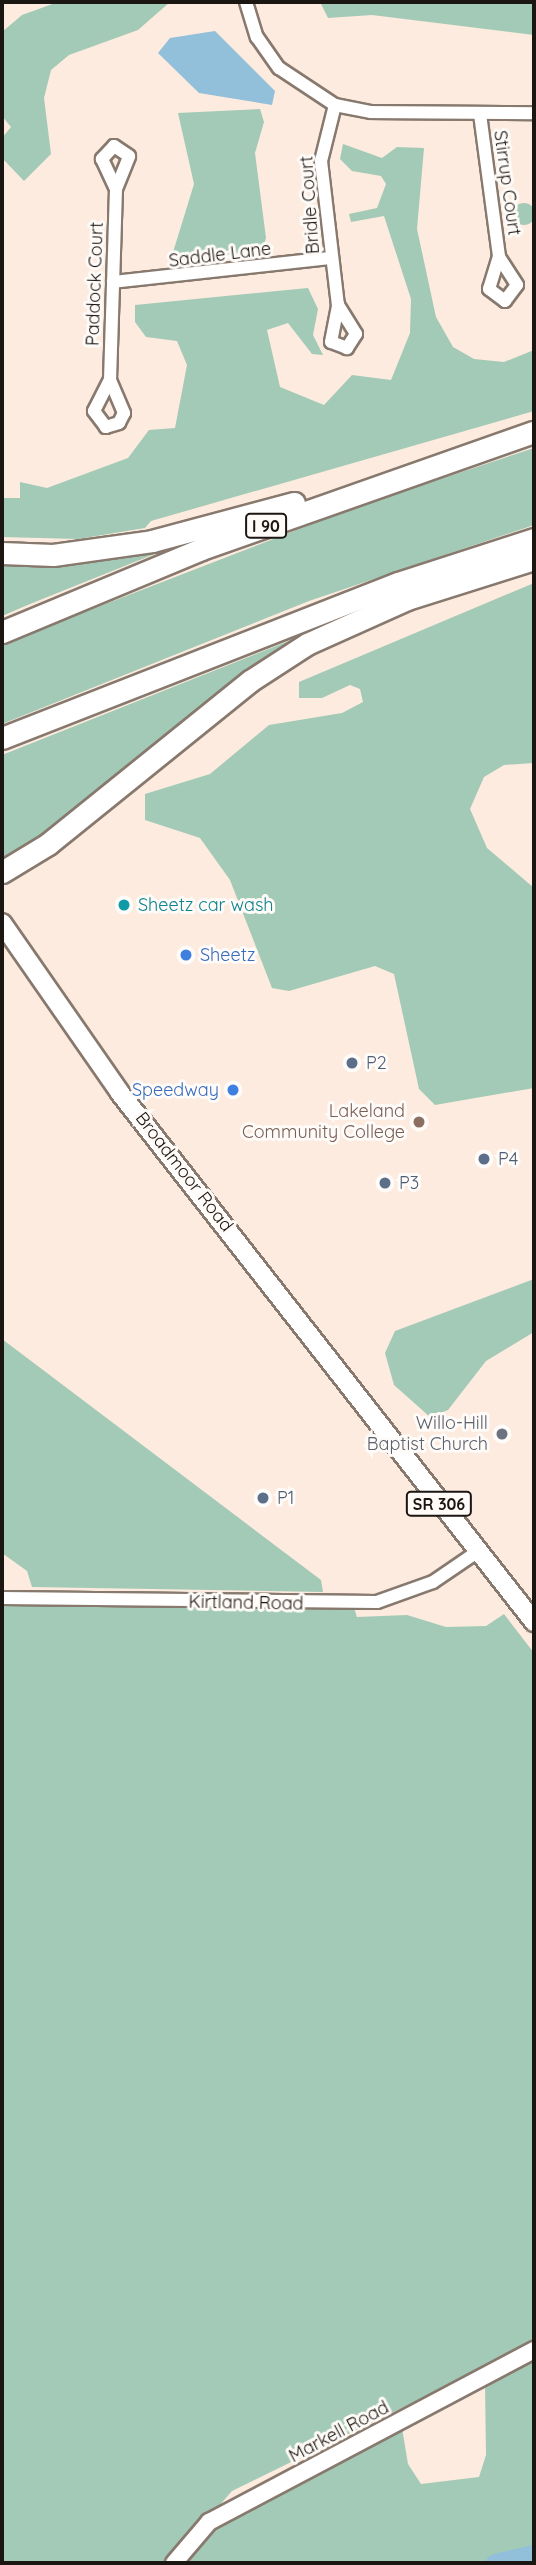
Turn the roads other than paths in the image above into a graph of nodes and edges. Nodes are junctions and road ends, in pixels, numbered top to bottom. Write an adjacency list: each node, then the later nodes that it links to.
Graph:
1 (246, 2): 2 (street)
2 (335, 105): 4 (street); 7 (street, Bridle Court)
3 (534, 113): 4 (street)
4 (480, 114): 6 (street, Stirrup Court)
5 (116, 189): 8 (street, Paddock Court)
6 (499, 257)
7 (331, 258): 8 (street, Saddle Lane); 9 (street, Bridle Court)
8 (113, 282): 10 (street, Paddock Court)
9 (338, 305)
10 (110, 380)
11 (534, 432): 13 (highway); 15 (highway, I 90)
12 (534, 539): 16 (highway)
13 (2, 553)
14 (534, 559): 17 (highway)
15 (2, 632)
16 (2, 738)
17 (2, 872)
18 (2, 923): 19 (main road, Broadmoor Road / SR 306)
19 (477, 1552): 20 (street, Kirtland Road); 21 (main road, SR 306)
20 (2, 1598)
21 (534, 1622)
22 (534, 2350): 23 (street, Markell Road)
23 (178, 2557)

